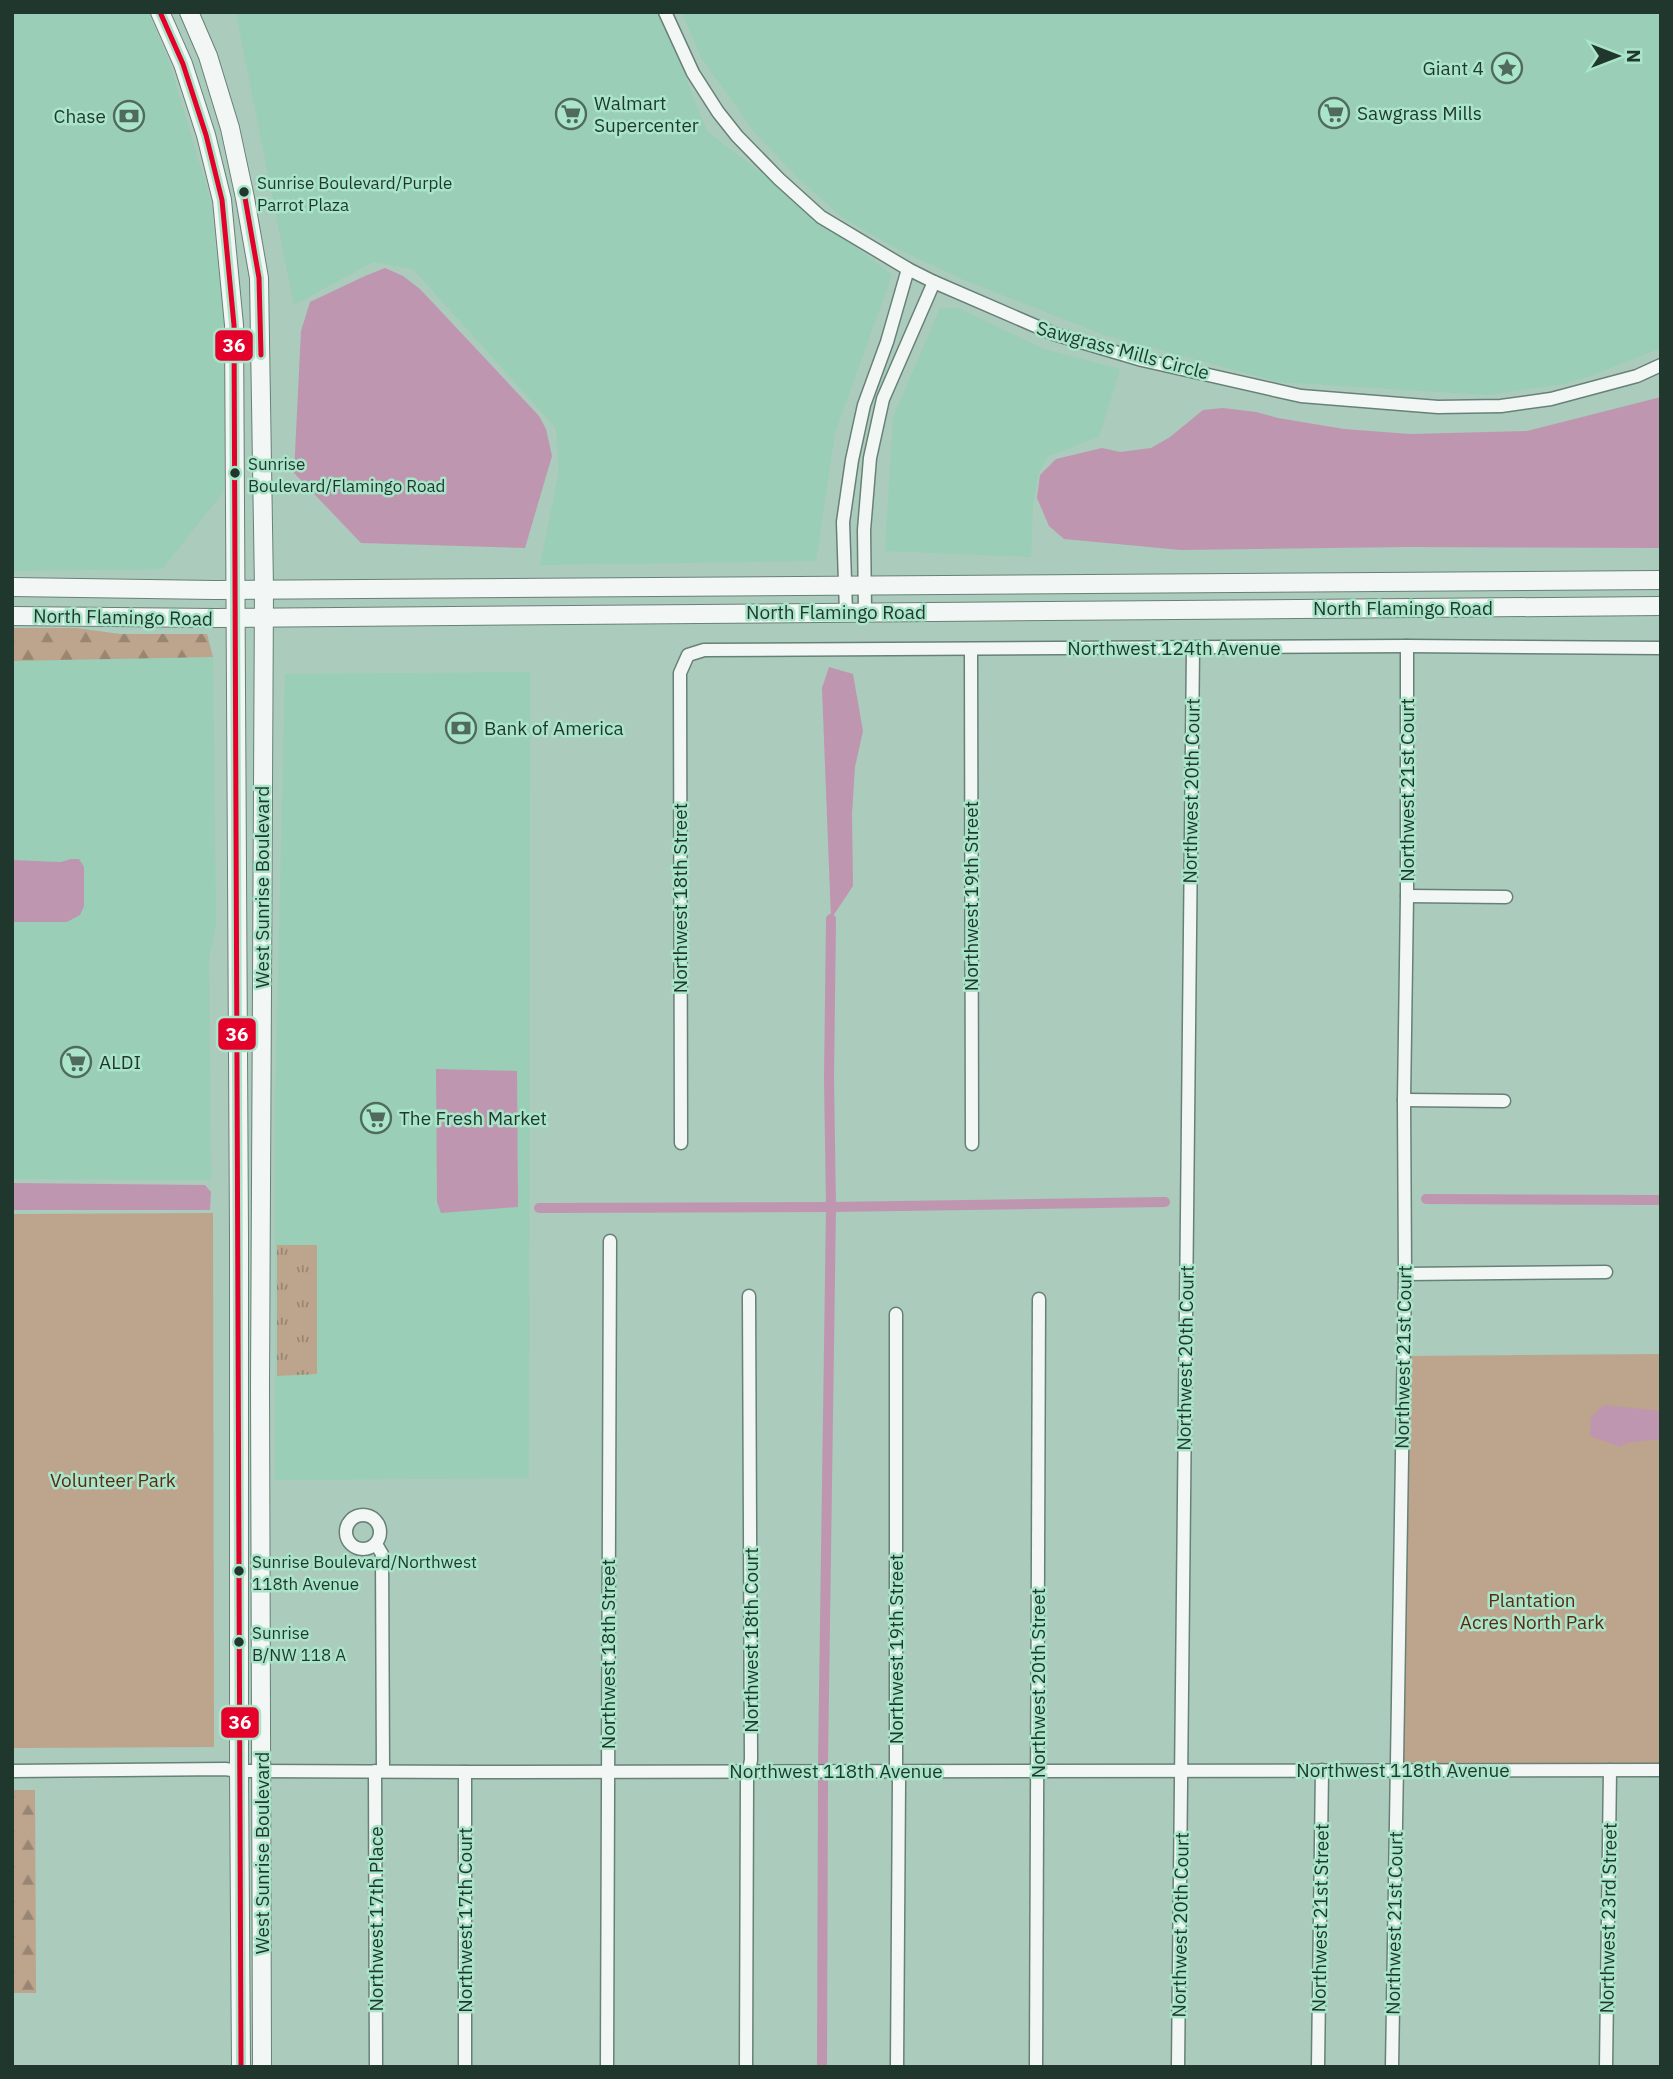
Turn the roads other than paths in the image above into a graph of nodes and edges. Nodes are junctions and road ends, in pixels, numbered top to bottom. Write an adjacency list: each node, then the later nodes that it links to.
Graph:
1 (160, 12): 12 (highway, West Sunrise Boulevard)
2 (189, 12): 11 (highway, West Sunrise Boulevard)
3 (665, 12): 4 (street, Sawgrass Mills Circle)
4 (908, 269): 5 (street, Sawgrass Mills Circle); 8 (street)
5 (934, 282): 6 (street, Sawgrass Mills Circle); 9 (street)
6 (1661, 365)
7 (1661, 580): 9 (highway, North Flamingo Road)
8 (844, 584): 9 (highway, North Flamingo Road); 11 (highway, North Flamingo Road); 14 (street)
9 (864, 584): 14 (street)
10 (12, 587): 12 (highway, North Flamingo Road)
11 (264, 589): 12 (highway, North Flamingo Road); 16 (highway, West Sunrise Boulevard)
12 (236, 590): 17 (highway, West Sunrise Boulevard)
13 (1661, 606): 14 (highway, North Flamingo Road)
14 (856, 612): 16 (highway, North Flamingo Road)
15 (12, 616): 17 (highway, North Flamingo Road)
16 (263, 617): 17 (highway, North Flamingo Road); 43 (highway, West Sunrise Boulevard)
17 (236, 618): 42 (highway, West Sunrise Boulevard)
18 (1407, 646): 19 (street, Northwest 124th Avenue); 21 (street, Northwest 124th Avenue); 23 (street, Northwest 21st Court)
19 (1661, 648)
20 (971, 649): 21 (street, Northwest 124th Avenue); 22 (street, Northwest 124th Avenue); 28 (street, Northwest 19th Street)
21 (1193, 649): 36 (street, Northwest 20th Court)
22 (688, 655): 27 (street, Northwest 18th Street)
23 (1407, 896): 24 (street); 25 (street, Northwest 21st Court)
24 (1506, 897)
25 (1404, 1100): 26 (street); 31 (street, Northwest 21st Court)
26 (1504, 1101)
27 (681, 1143)
28 (972, 1144)
29 (610, 1241): 45 (street, Northwest 18th Street)
30 (1606, 1272): 31 (street)
31 (1405, 1274): 38 (street, Northwest 21st Court)
32 (749, 1296): 46 (street, Northwest 18th Court)
33 (1039, 1299): 48 (street, Northwest 20th Street)
34 (896, 1314): 47 (street, Northwest 19th Street)
35 (376, 1544): 44 (street, Northwest 17th Place)
36 (1181, 1770): 37 (street, Northwest 118th Avenue); 48 (street, Northwest 118th Avenue); 58 (street, Northwest 20th Court)
37 (1322, 1770): 38 (street, Northwest 118th Avenue); 59 (street, Northwest 21st Street)
38 (1396, 1770): 39 (street, Northwest 118th Avenue); 60 (street, Northwest 21st Court)
39 (1611, 1770): 40 (street, Northwest 118th Avenue); 61 (street, Northwest 23rd Street)
40 (1661, 1770)
41 (12, 1771): 42 (street, Northwest 118th Avenue)
42 (239, 1771): 43 (street, Northwest 118th Avenue); 50 (highway, West Sunrise Boulevard)
43 (262, 1771): 44 (street, Northwest 118th Avenue); 51 (highway, West Sunrise Boulevard)
44 (379, 1771): 49 (street, Northwest 118th Avenue); 52 (street, Northwest 17th Place)
45 (608, 1771): 46 (street, Northwest 118th Avenue); 49 (street, Northwest 118th Avenue); 54 (street, Northwest 18th Street)
46 (749, 1771): 47 (street, Northwest 118th Avenue); 55 (street, Northwest 18th Court)
47 (896, 1771): 48 (street, Northwest 118th Avenue); 56 (street, Northwest 19th Street)
48 (1038, 1771): 57 (street, Northwest 20th Street)
49 (465, 1772): 53 (street, Northwest 17th Court)
50 (241, 2067)
51 (262, 2067)
52 (376, 2067)
53 (465, 2067)
54 (607, 2067)
55 (746, 2067)
56 (897, 2067)
57 (1036, 2067)
58 (1178, 2067)
59 (1318, 2067)
60 (1392, 2067)
61 (1606, 2067)

